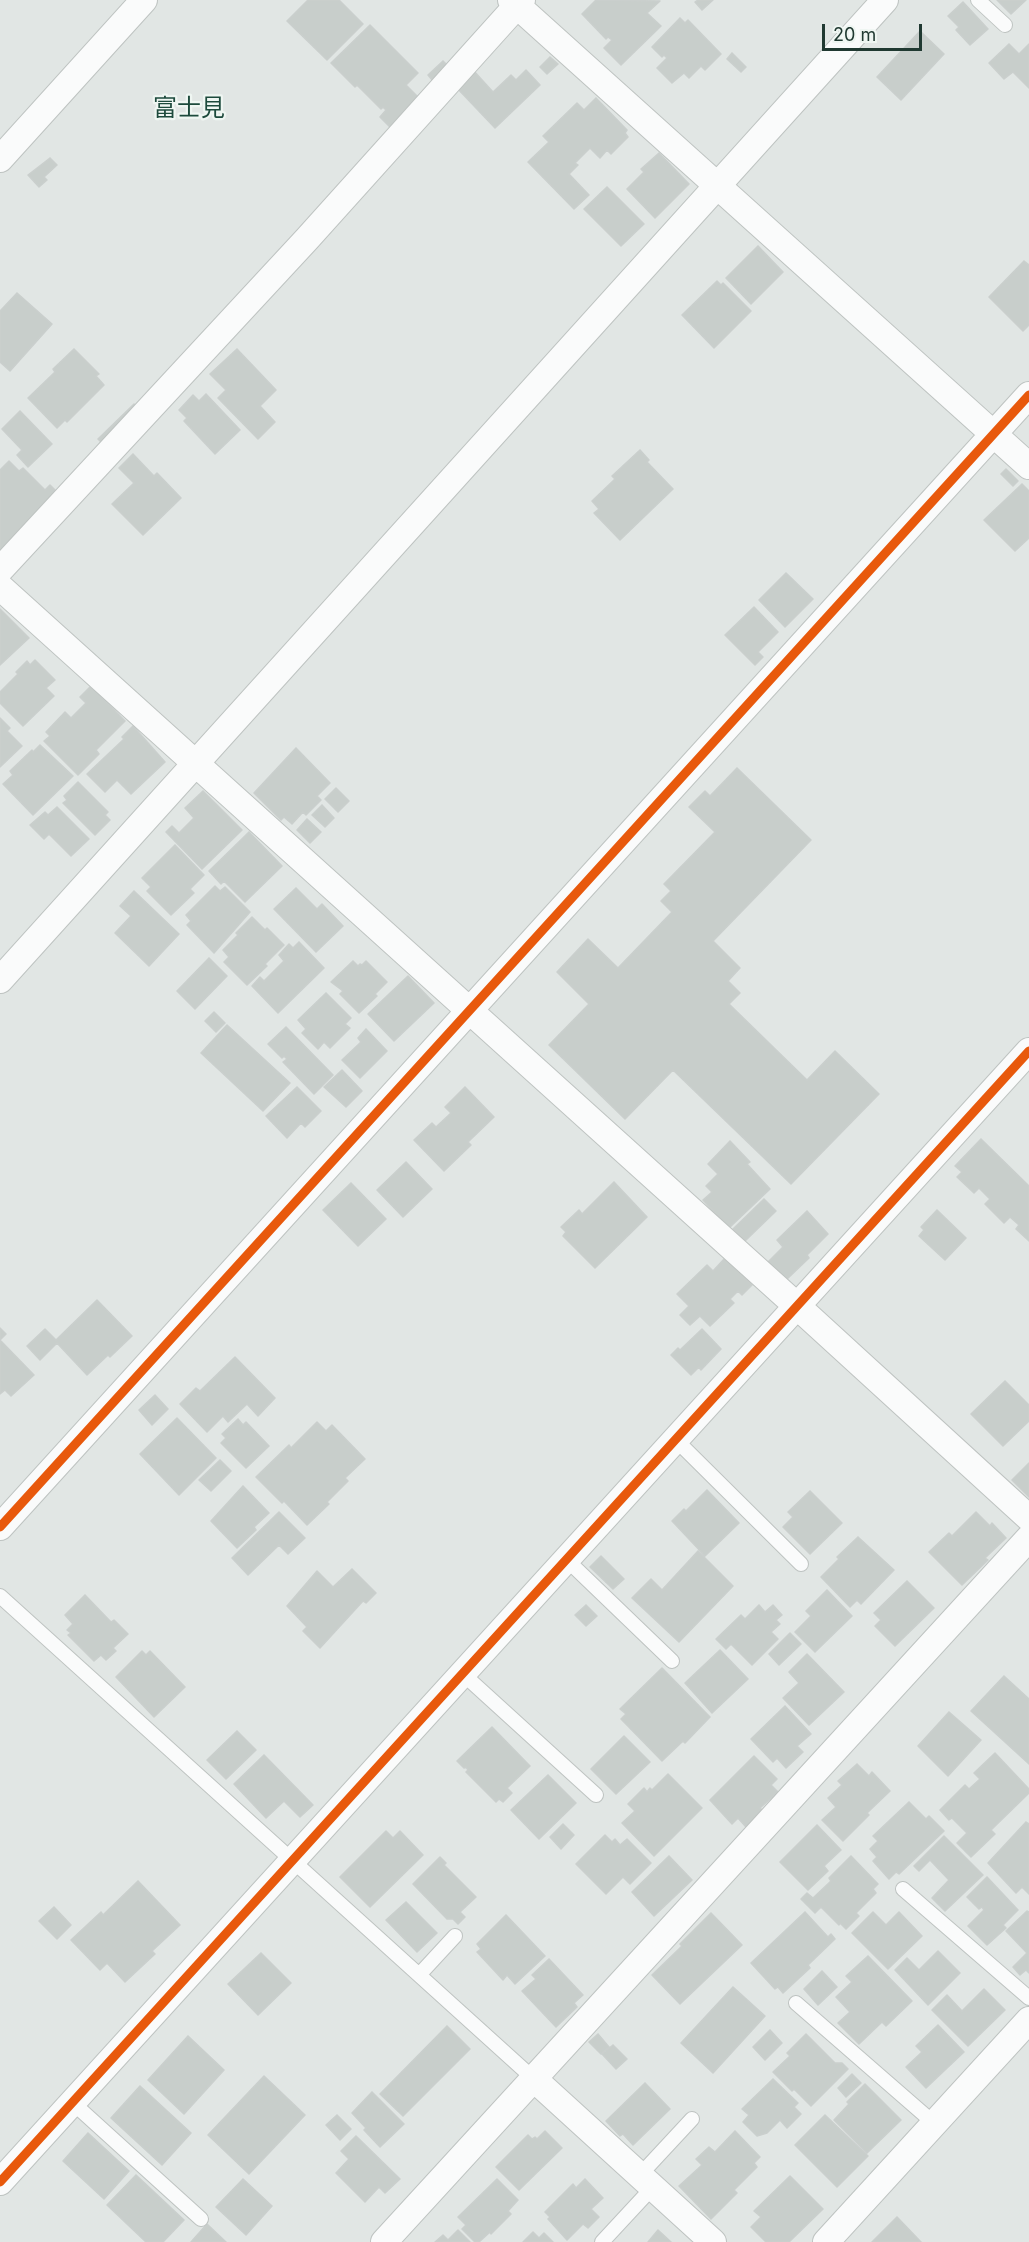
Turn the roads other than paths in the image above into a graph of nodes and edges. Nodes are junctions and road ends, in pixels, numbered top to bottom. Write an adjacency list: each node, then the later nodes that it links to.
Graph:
1 (144, 0): 6 (street)
2 (885, 0): 7 (street)
3 (978, 0): 5 (lane)
4 (517, 2): 7 (street); 11 (street)
5 (1005, 25)
6 (0, 159)
7 (717, 185): 9 (street); 13 (street)
8 (1029, 395): 9 (street)
9 (994, 434): 10 (street); 15 (street)
10 (1029, 466)
11 (0, 570)
12 (0, 586): 13 (street)
13 (196, 764): 14 (street); 15 (street)
14 (0, 980)
15 (470, 1011): 17 (street); 20 (street)
16 (1029, 1051): 17 (street)
17 (797, 1306): 18 (street); 19 (street)
18 (675, 1439): 22 (street); 23 (lane)
19 (1029, 1518)
20 (0, 1527)
21 (1029, 1538): 35 (street)
22 (567, 1560): 25 (lane); 26 (street)
23 (801, 1564)
24 (0, 1596): 28 (lane)
25 (672, 1661)
26 (463, 1674): 27 (lane); 28 (street)
27 (596, 1795)
28 (292, 1859): 31 (lane); 36 (street)
29 (903, 1889): 32 (lane)
30 (455, 1936): 31 (lane)
31 (419, 1975): 35 (lane)
32 (1029, 1998)
33 (796, 2003): 38 (lane)
34 (1029, 2020): 38 (street)
35 (534, 2079): 39 (street); 42 (street)
36 (73, 2103): 40 (street); 41 (lane)
37 (692, 2119): 39 (lane)
38 (935, 2124): 45 (street)
39 (646, 2181): 43 (lane); 44 (street)
40 (0, 2182)
41 (201, 2219)
42 (384, 2242)
43 (602, 2242)
44 (713, 2242)
45 (826, 2242)

